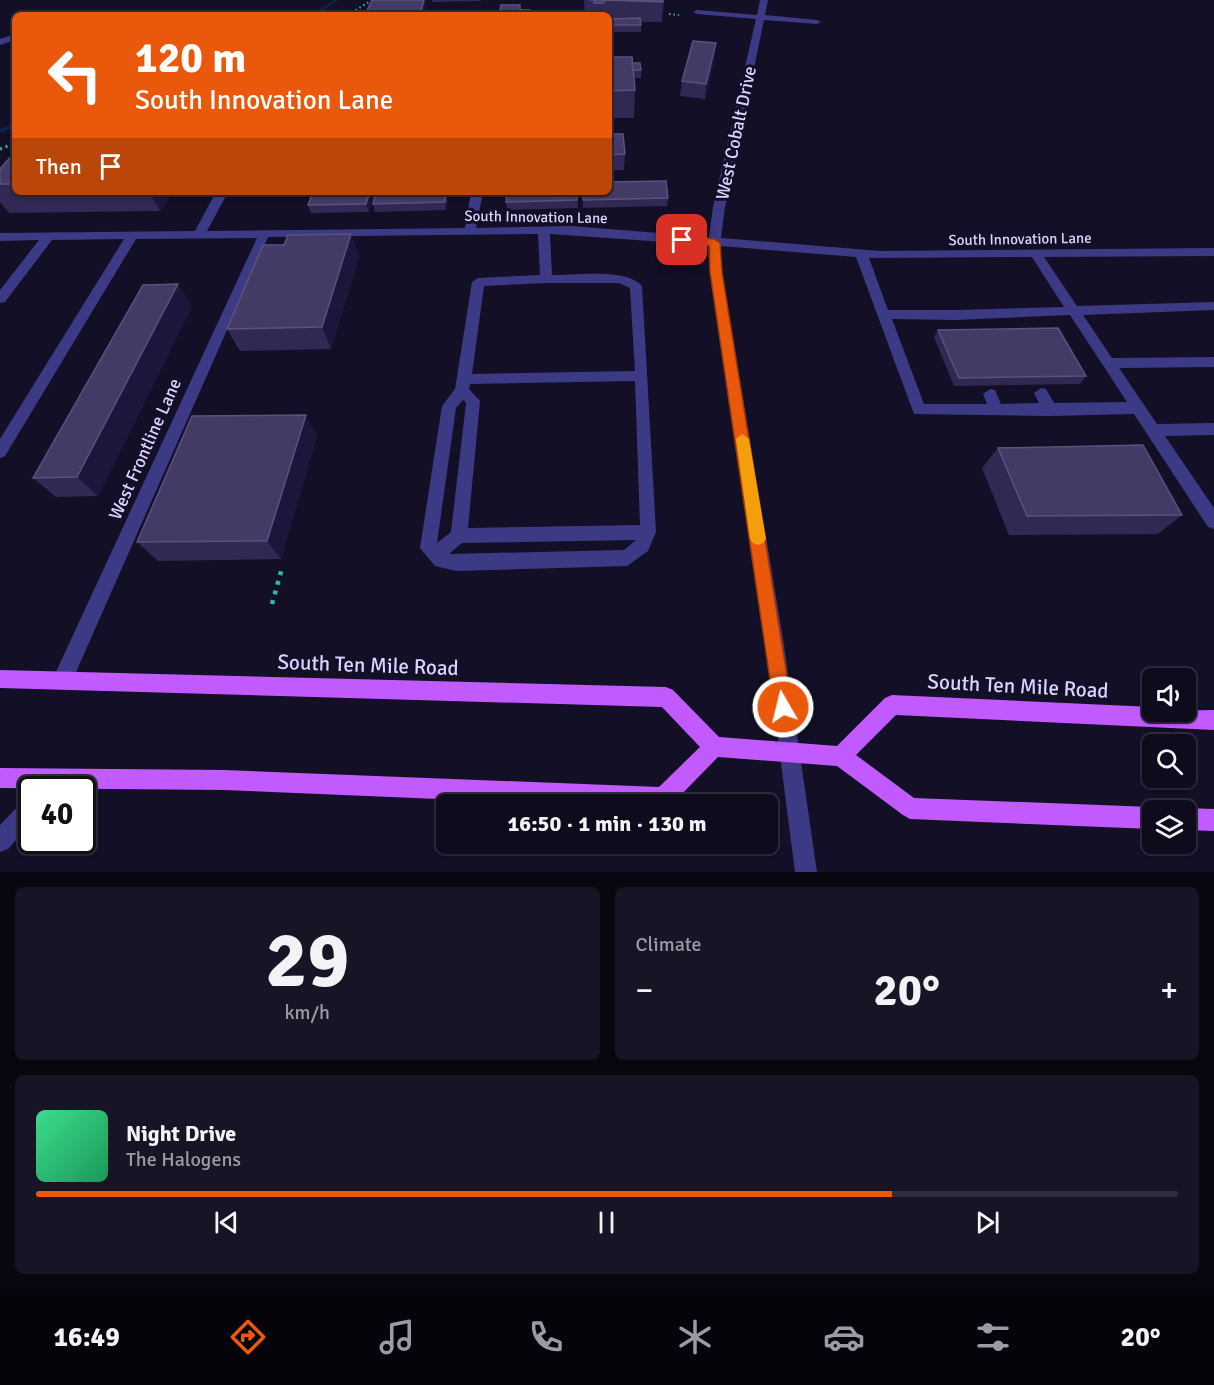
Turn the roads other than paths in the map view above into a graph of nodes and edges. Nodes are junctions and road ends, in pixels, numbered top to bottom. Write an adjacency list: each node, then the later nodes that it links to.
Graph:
1 (764, 0): 3 (street, West Cobalt Drive)
2 (697, 12): 3 (street)
3 (761, 16): 4 (street); 14 (street, West Cobalt Drive)
4 (817, 22)
5 (220, 195): 10 (street)
6 (477, 195): 8 (street)
7 (544, 230): 8 (street, South Innovation Lane); 14 (street, South Innovation Lane); 18 (street)
8 (471, 231): 9 (street, South Innovation Lane)
9 (264, 234): 10 (street, South Innovation Lane); 44 (street, West Frontline Lane)
10 (199, 235): 11 (street, South Innovation Lane)
11 (132, 236): 13 (street, South Innovation Lane); 38 (street)
12 (0, 237): 13 (street, South Innovation Lane)
13 (48, 237): 19 (street)
14 (714, 243): 16 (street, South Innovation Lane); 47 (street, West Cobalt Drive)
15 (1214, 252): 17 (street, South Innovation Lane)
16 (861, 254): 17 (street, South Innovation Lane); 23 (street)
17 (1036, 254): 21 (street)
18 (546, 279): 27 (street); 28 (street)
19 (0, 299)
20 (1214, 306): 21 (street)
21 (1074, 310): 22 (street); 26 (street)
22 (999, 313): 23 (street); 24 (street)
23 (884, 314): 32 (street)
24 (1007, 329)
25 (1214, 362): 26 (street)
26 (1111, 363): 31 (street)
27 (642, 376): 28 (street); 40 (street)
28 (462, 385): 36 (street); 37 (street)
29 (1041, 393): 33 (street)
30 (990, 394): 32 (street)
31 (1140, 408): 33 (street); 35 (street)
32 (997, 410): 33 (street)
33 (1050, 410)
34 (1214, 429): 35 (street)
35 (1154, 430): 39 (street)
36 (442, 452): 37 (street); 42 (street)
37 (468, 452): 41 (street)
38 (0, 453)
39 (1214, 522)
40 (648, 532): 41 (street); 42 (street)
41 (459, 536): 42 (street)
42 (435, 555)
43 (0, 679): 44 (main road, South Ten Mile Road)
44 (62, 681): 46 (main road, South Ten Mile Road)
45 (1214, 720): 48 (main road, South Ten Mile Road)
46 (714, 747): 47 (main road); 51 (main road)
47 (789, 752): 48 (main road); 57 (street, West Cobalt Drive)
48 (841, 756): 52 (main road)
49 (0, 778): 50 (main road)
50 (18, 780)
51 (96, 783)
52 (1142, 818)
53 (1196, 819): 54 (main road)
54 (1214, 820)
55 (18, 821): 56 (street)
56 (0, 841)
57 (806, 872)

